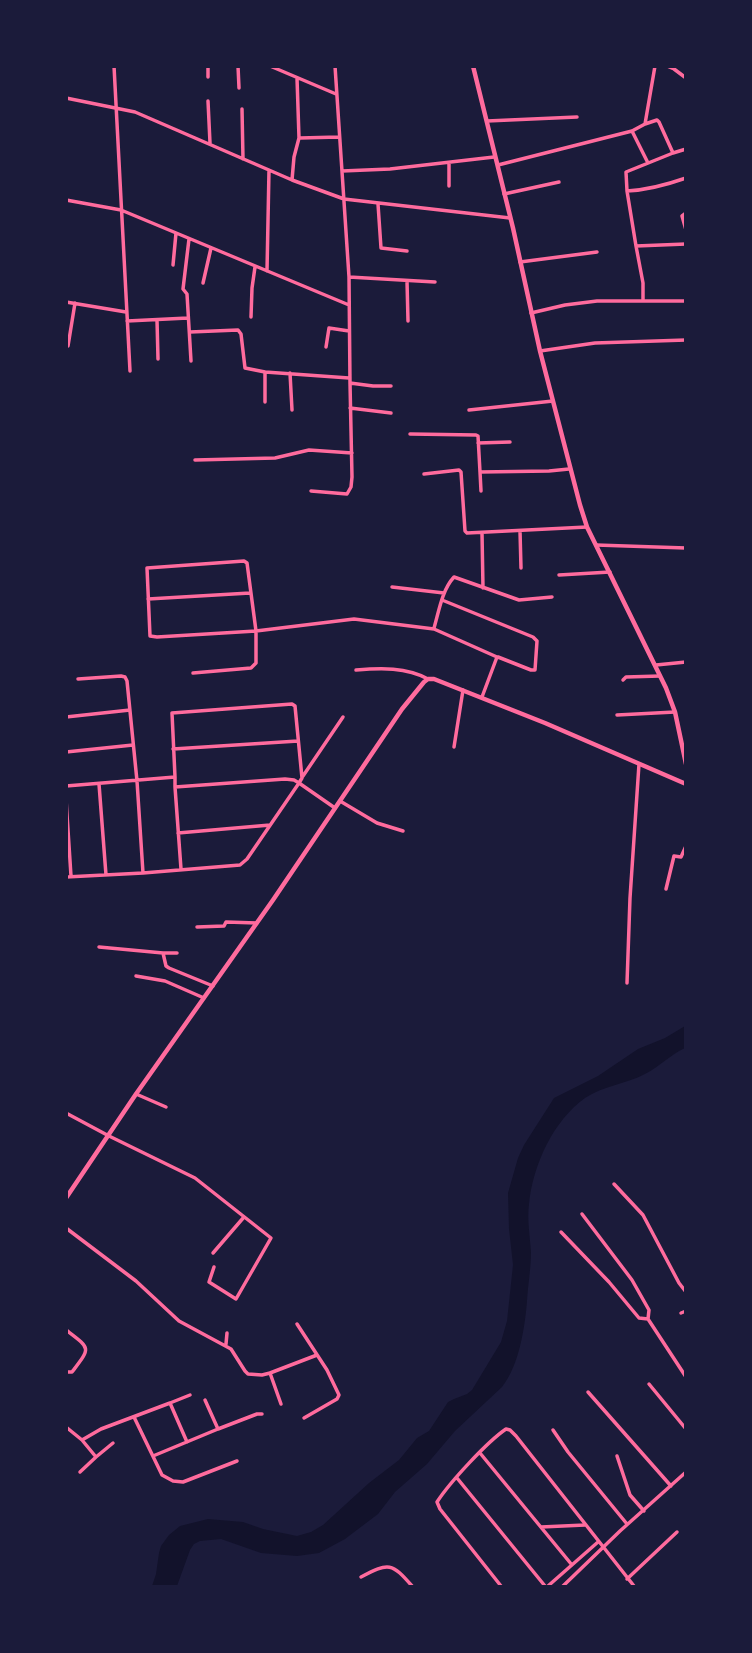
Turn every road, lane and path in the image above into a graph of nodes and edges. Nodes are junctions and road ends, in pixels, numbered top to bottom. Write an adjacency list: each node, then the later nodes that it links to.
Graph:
1 (114, 66): 16 (street)
2 (208, 66): 9 (street)
3 (238, 66): 12 (street)
4 (270, 66): 10 (street)
5 (335, 66): 13 (street)
6 (473, 66): 19 (street)
7 (655, 66): 20 (street)
8 (667, 66): 11 (street)
9 (208, 77)
10 (297, 78): 13 (street); 23 (street)
11 (685, 78)
12 (239, 88)
13 (337, 94): 22 (street)
14 (66, 98): 16 (street)
15 (208, 102): 24 (street)
16 (116, 107): 24 (street); 43 (street)
17 (242, 109): 28 (street)
18 (577, 117): 19 (street)
19 (487, 121): 27 (street)
20 (645, 124): 21 (street); 26 (street)
21 (632, 131): 30 (street); 31 (street)
22 (340, 137): 23 (street); 33 (street)
23 (299, 138): 35 (street)
24 (210, 144): 28 (street)
25 (685, 149): 26 (street)
26 (673, 153): 30 (street)
27 (494, 157): 29 (street); 31 (street)
28 (243, 159): 32 (street)
29 (449, 163): 33 (street); 37 (street)
30 (648, 163): 38 (street)
31 (497, 166): 39 (street)
32 (269, 170): 35 (street); 57 (street)
33 (342, 171): 40 (street)
34 (685, 178): 38 (street)
35 (292, 180): 40 (street)
36 (559, 182): 39 (street)
37 (449, 186)
38 (627, 191): 50 (street)
39 (504, 194): 45 (street)
40 (344, 199): 42 (street); 58 (street)
41 (66, 200): 43 (street)
42 (378, 204): 45 (street); 52 (street)
43 (121, 210): 47 (street); 67 (street)
44 (685, 213): 46 (street)
45 (510, 218): 54 (street)
46 (685, 230)
47 (176, 233): 48 (street); 55 (street)
48 (189, 239): 51 (street); 70 (street)
49 (685, 244): 50 (street)
50 (636, 246): 62 (street)
51 (211, 247): 56 (street); 61 (street)
52 (407, 251)
53 (597, 252): 54 (street)
54 (520, 262): 68 (street)
55 (173, 265)
56 (255, 267): 57 (street); 69 (street)
57 (267, 271): 66 (street)
58 (349, 277): 59 (street); 66 (street)
59 (407, 281): 60 (street); 73 (street)
60 (435, 282)
61 (203, 283)
62 (643, 301): 63 (street); 68 (street)
63 (685, 301)
64 (66, 302): 65 (street)
65 (75, 303): 67 (street); 77 (street)
66 (349, 306): 74 (street)
67 (126, 312): 72 (street)
68 (531, 313): 79 (street)
69 (251, 317)
70 (188, 318): 71 (street); 75 (street)
71 (158, 320): 72 (street); 80 (street)
72 (127, 321): 82 (street)
73 (408, 321)
74 (349, 331): 78 (street); 85 (street)
75 (190, 332): 81 (street); 83 (street)
76 (685, 340): 79 (street)
77 (68, 346)
78 (326, 347)
79 (541, 351): 87 (street)
80 (158, 359)
81 (191, 361)
82 (130, 371)
83 (265, 372): 84 (street); 88 (street)
84 (290, 373): 85 (street); 90 (street)
85 (349, 380): 86 (street); 89 (street)
86 (391, 386)
87 (553, 401): 91 (street); 98 (street)
88 (265, 402)
89 (351, 408): 92 (street); 96 (street)
90 (292, 410)
91 (469, 410)
92 (391, 413)
93 (410, 434): 95 (street)
94 (510, 442): 95 (street)
95 (478, 443): 99 (street)
96 (352, 453): 97 (street); 101 (street)
97 (195, 460)
98 (569, 469): 99 (street); 103 (street)
99 (480, 472): 102 (street)
100 (424, 474): 105 (street)
101 (311, 491)
102 (481, 491)
103 (587, 527): 104 (street); 106 (street)
104 (520, 531): 105 (street); 108 (street)
105 (482, 533): 112 (street)
106 (596, 545): 107 (street); 109 (street)
107 (685, 546)
108 (521, 568)
109 (610, 572): 110 (street); 122 (street)
110 (559, 575)
111 (392, 587): 114 (street)
112 (483, 588): 114 (street); 115 (street)
113 (250, 593): 116 (street); 116 (street); 119 (street)
114 (444, 593): 117 (street)
115 (552, 597)
116 (148, 599): 119 (street)
117 (442, 600): 118 (street); 120 (street)
118 (434, 629): 119 (street); 120 (street)
119 (256, 631): 124 (street)
120 (498, 657): 130 (street)
121 (685, 662): 122 (street)
122 (656, 665): 125 (street)
123 (356, 670): 127 (street)
124 (193, 673)
125 (660, 676): 128 (street); 132 (street)
126 (78, 679): 131 (street)
127 (428, 679): 129 (street); 153 (street)
128 (623, 680)
129 (463, 690): 130 (street); 139 (street)
130 (482, 697): 142 (street)
131 (130, 710): 134 (street); 138 (street)
132 (675, 712): 133 (street); 136 (street)
133 (617, 715)
134 (66, 717)
135 (343, 718): 145 (street)
136 (682, 732): 143 (street)
137 (298, 741): 140 (street); 140 (street); 145 (street)
138 (134, 745): 141 (street); 146 (street)
139 (454, 747)
140 (173, 749): 144 (street)
141 (66, 752)
142 (639, 764): 149 (street); 170 (street)
143 (685, 764)
144 (175, 777): 146 (street); 151 (street)
145 (302, 778): 147 (street)
146 (137, 781): 148 (street); 160 (street)
147 (299, 783): 151 (street); 154 (street); 155 (street)
148 (99, 784): 150 (street); 161 (street)
149 (685, 784)
150 (66, 786)
151 (175, 788): 157 (street)
152 (66, 799): 162 (street)
153 (340, 801): 154 (street); 156 (street)
154 (335, 808): 164 (street)
155 (271, 825): 157 (street); 159 (street)
156 (402, 831)
157 (178, 832): 159 (street)
158 (685, 846): 163 (street)
159 (181, 870): 160 (street)
160 (143, 873): 161 (street)
161 (106, 875): 162 (street)
162 (69, 877)
163 (666, 889)
164 (257, 923): 165 (street); 171 (street)
165 (197, 927)
166 (99, 947): 167 (street)
167 (163, 953): 168 (street); 171 (street)
168 (177, 953)
169 (136, 976): 172 (street)
170 (627, 983)
171 (214, 986): 172 (street)
172 (205, 999): 173 (street)
173 (136, 1094): 174 (street); 176 (street)
174 (166, 1107)
175 (66, 1113): 176 (street)
176 (109, 1136): 178 (street); 180 (street)
177 (614, 1184): 185 (street)
178 (66, 1198)
179 (582, 1214): 186 (street)
180 (244, 1217): 183 (street); 184 (street)
181 (66, 1228): 190 (street)
182 (561, 1232): 186 (street)
183 (212, 1253)
184 (214, 1267)
185 (685, 1292)
186 (648, 1319): 194 (street)
187 (297, 1324): 191 (street)
188 (66, 1330): 192 (street)
189 (227, 1333): 190 (street)
190 (226, 1345): 193 (street)
191 (317, 1355): 193 (street); 203 (street)
192 (66, 1372)
193 (270, 1373): 200 (street)
194 (685, 1377)
195 (649, 1384): 206 (street)
196 (588, 1392): 219 (street)
197 (190, 1395): 199 (street)
198 (205, 1400): 205 (street)
199 (170, 1404): 202 (street); 209 (street)
200 (281, 1404)
201 (262, 1414): 205 (street)
202 (134, 1417): 208 (street); 212 (street)
203 (304, 1418)
204 (66, 1427): 208 (street)
205 (218, 1429): 209 (street)
206 (685, 1429)
207 (553, 1430): 221 (street)
208 (82, 1440): 214 (street)
209 (187, 1442): 212 (street)
210 (113, 1443): 214 (street)
211 (480, 1453): 218 (street); 222 (street); 223 (street)
212 (153, 1456): 215 (street)
213 (617, 1456): 220 (street)
214 (96, 1457): 216 (street)
215 (237, 1461)
216 (80, 1472)
217 (685, 1472): 219 (street)
218 (457, 1478): 231 (street); 232 (street)
219 (671, 1486): 220 (street)
220 (643, 1511): 221 (street)
221 (627, 1524): 226 (street)
222 (585, 1525): 223 (street); 225 (street)
223 (541, 1527): 227 (street)
224 (677, 1532): 229 (street)
225 (598, 1542): 226 (street); 227 (street)
226 (603, 1548): 229 (street); 233 (street)
227 (572, 1565): 232 (street)
228 (361, 1577): 230 (street)
229 (627, 1579): 234 (street)
230 (412, 1587)
231 (501, 1587)
232 (546, 1587)
233 (563, 1587)
234 (634, 1587)

